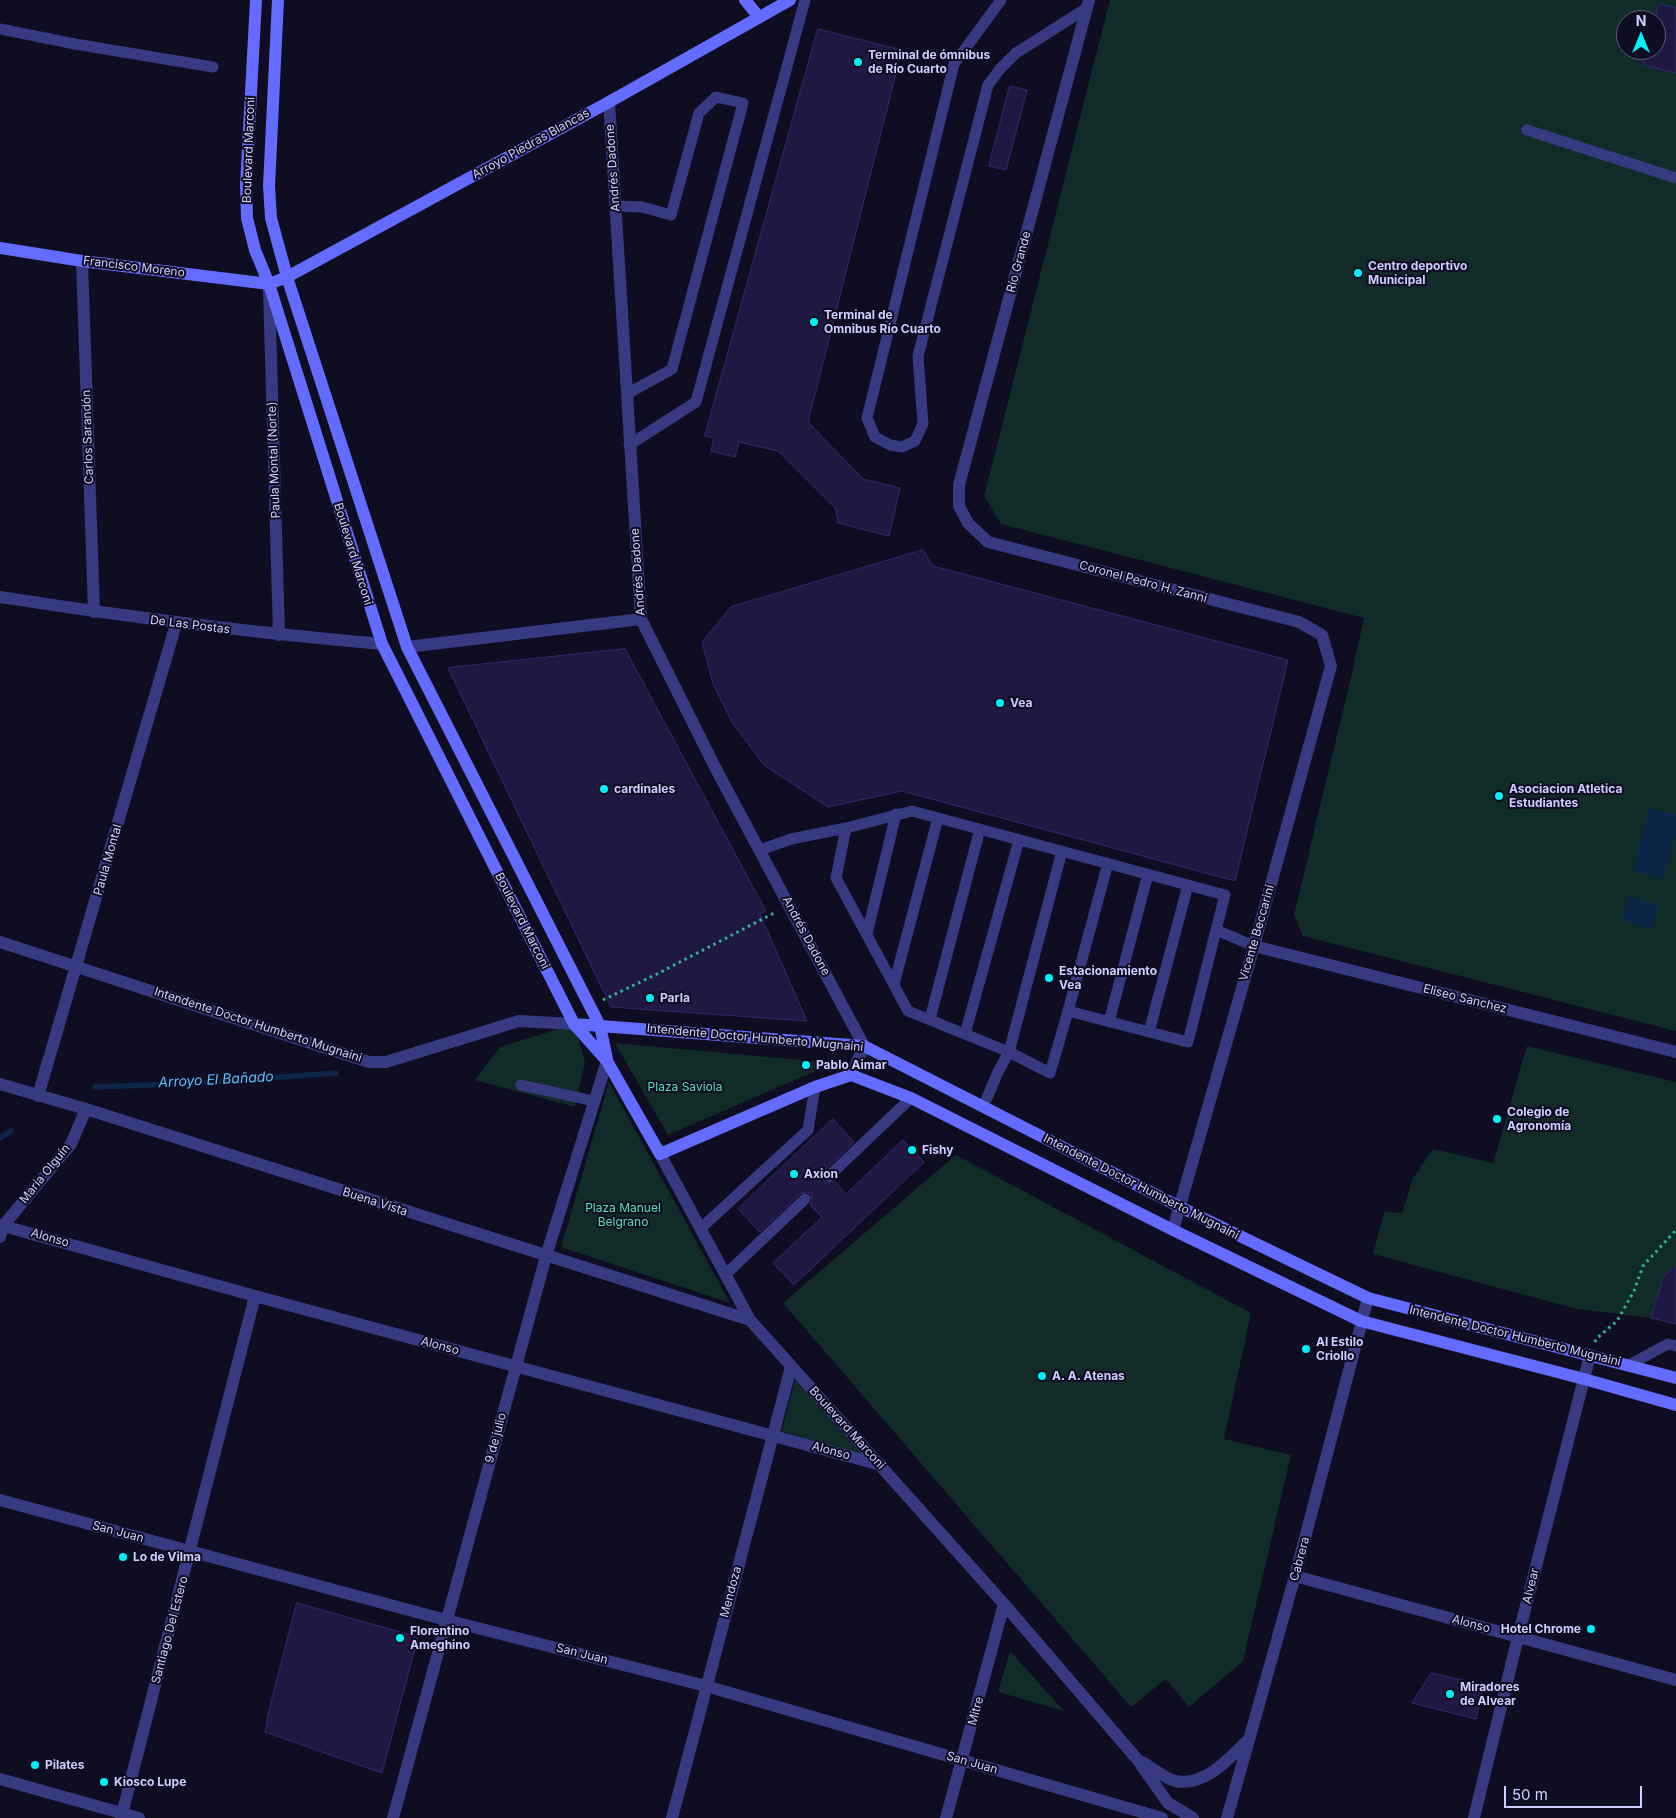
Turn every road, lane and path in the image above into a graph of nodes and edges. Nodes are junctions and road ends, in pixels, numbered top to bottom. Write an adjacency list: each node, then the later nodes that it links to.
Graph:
1 (256, 0): 18 (main road, Boulevard Marconi)
2 (278, 0): 17 (main road, Boulevard Marconi)
3 (745, 0): 8 (main road)
4 (790, 0): 8 (main road, Arroyo Piedras Blancas)
5 (805, 0): 20 (lane)
6 (1002, 0): 7 (lane)
7 (1088, 4): 21 (street, Río Grande)
8 (759, 17): 11 (main road, Arroyo Piedras Blancas)
9 (0, 29): 10 (lane)
10 (213, 67)
11 (609, 102): 14 (street, Andrés Dadone); 17 (main road, Arroyo Piedras Blancas)
12 (1527, 130): 13 (lane)
13 (1676, 178)
14 (616, 206): 19 (street, Andrés Dadone); 19 (lane)
15 (0, 248): 16 (main road, Francisco Moreno)
16 (82, 261): 18 (main road, Francisco Moreno); 23 (street, Carlos Sarandón)
17 (287, 277): 18 (main road, Arroyo Piedras Blancas); 29 (main road, Boulevard Marconi)
18 (269, 284): 27 (street, Paula Montal (Norte)); 28 (main road, Boulevard Marconi)
19 (627, 394): 20 (street, Andrés Dadone)
20 (629, 445): 24 (street, Andrés Dadone)
21 (968, 523): 26 (street, Coronel Pedro H. Zanni)
22 (0, 597): 23 (street, De Las Postas)
23 (94, 612): 25 (street, De Las Postas)
24 (640, 619): 29 (street); 35 (street, Andrés Dadone)
25 (176, 624): 27 (street, De Las Postas); 45 (street, Paula Montal)
26 (1322, 635): 44 (street, Vicente Beccarini)
27 (279, 636): 28 (street, De Las Postas)
28 (382, 644): 51 (main road, Boulevard Marconi)
29 (408, 647): 47 (main road, Boulevard Marconi)
30 (896, 814): 31 (lane); 32 (lane); 42 (lane)
31 (938, 818): 33 (lane); 46 (lane)
32 (846, 828): 35 (lane); 42 (lane)
33 (980, 829): 34 (lane); 49 (lane)
34 (1019, 840): 36 (lane); 54 (lane)
35 (760, 850): 40 (street, Andrés Dadone)
36 (1062, 851): 37 (lane); 56 (lane)
37 (1108, 863): 38 (lane); 48 (lane)
38 (1148, 874): 39 (lane); 50 (lane)
39 (1188, 885): 41 (lane); 53 (lane)
40 (789, 904): 47 (path); 55 (street, Andrés Dadone)
41 (1216, 930): 44 (lane); 53 (lane)
42 (867, 934): 46 (lane)
43 (0, 942): 45 (street, Intendente Doctor Humberto Mugnaini)
44 (1254, 946): 57 (street, Eliseo Sanchez); 71 (street, Vicente Beccarini)
45 (77, 966): 51 (street, Intendente Doctor Humberto Mugnaini); 63 (street, Paula Montal)
46 (894, 984): 49 (lane)
47 (590, 1006): 52 (main road, Boulevard Marconi)
48 (1068, 1011): 50 (lane); 56 (lane)
49 (930, 1019): 54 (lane)
50 (1109, 1022): 53 (lane)
51 (574, 1024): 52 (main road, Intendente Doctor Humberto Mugnaini); 58 (main road, Boulevard Marconi)
52 (600, 1026): 55 (main road, Intendente Doctor Humberto Mugnaini); 58 (main road, Boulevard Marconi)
53 (1149, 1032)
54 (965, 1034): 56 (lane)
55 (864, 1046): 59 (street); 66 (main road, Intendente Doctor Humberto Mugnaini)
56 (1008, 1052): 66 (lane)
57 (1676, 1052)
58 (607, 1061): 65 (street, 9 de julio); 68 (main road, Boulevard Marconi)
59 (851, 1075): 62 (main road); 64 (main road, Intendente Doctor Humberto Mugnaini)
60 (0, 1084): 63 (street, Buena Vista)
61 (521, 1085): 65 (lane)
62 (814, 1087): 68 (main road); 72 (lane)
63 (38, 1096): 67 (street, Buena Vista)
64 (911, 1098): 69 (lane); 74 (main road, Intendente Doctor Humberto Mugnaini)
65 (594, 1101): 76 (street, 9 de julio)
66 (984, 1107): 71 (main road, Intendente Doctor Humberto Mugnaini)
67 (86, 1109): 73 (street, María Olguín); 76 (street, Buena Vista)
68 (660, 1154): 72 (street, Boulevard Marconi)
69 (829, 1176)
70 (805, 1199): 77 (lane)
71 (1180, 1207): 74 (street, Vicente Beccarini); 79 (main road, Intendente Doctor Humberto Mugnaini)
72 (701, 1228): 77 (street, Boulevard Marconi)
73 (1, 1229): 78 (street, Alonso)
74 (1173, 1230): 81 (main road, Intendente Doctor Humberto Mugnaini)
75 (1676, 1230): 83 (path)
76 (546, 1256): 80 (street, Buena Vista); 85 (street, 9 de julio)
77 (726, 1274): 80 (street, Boulevard Marconi)
78 (255, 1296): 85 (street, Alonso); 93 (street, Santiago Del Estero)
79 (1368, 1298): 81 (street, Cabrera); 83 (main road, Intendente Doctor Humberto Mugnaini)
80 (750, 1320): 86 (street, Boulevard Marconi)
81 (1361, 1322): 88 (main road, Intendente Doctor Humberto Mugnaini); 94 (street, Cabrera)
82 (1676, 1346): 84 (lane)
83 (1590, 1355): 84 (main road, Intendente Doctor Humberto Mugnaini); 88 (street, Alvear)
84 (1629, 1365): 87 (main road, Intendente Doctor Humberto Mugnaini)
85 (516, 1366): 90 (street, Alonso); 96 (street, 9 de julio)
86 (791, 1367): 90 (street, Mendoza); 91 (street, Boulevard Marconi)
87 (1676, 1378)
88 (1584, 1379): 89 (main road, Intendente Doctor Humberto Mugnaini); 97 (street, Alvear)
89 (1676, 1405)
90 (772, 1435): 91 (street, Alonso); 99 (street, Mendoza)
91 (881, 1465): 95 (street, Boulevard Marconi)
92 (0, 1500): 93 (street, San Juan)
93 (190, 1552): 96 (street, San Juan); 104 (street, Santiago Del Estero)
94 (1295, 1576): 97 (street, Alonso); 100 (street, Cabrera)
95 (1004, 1604): 101 (street, Boulevard Marconi); 102 (street, Mitre)
96 (446, 1620): 99 (street, San Juan); 106 (street, 9 de julio)
97 (1518, 1637): 98 (street, Alonso); 112 (street, Alvear)
98 (1676, 1680)
99 (706, 1686): 102 (street, San Juan); 107 (street, Mendoza)
100 (1250, 1739): 101 (street, Boulevard Marconi); 111 (street, Cabrera)
101 (1137, 1759): 110 (street, Boulevard Marconi)
102 (963, 1760): 108 (street, Mitre); 109 (street, San Juan)
103 (0, 1779): 104 (street)
104 (122, 1816): 105 (street)
105 (139, 1818)
106 (393, 1818)
107 (672, 1818)
108 (946, 1818)
109 (1162, 1818)
110 (1193, 1818)
111 (1227, 1818)
112 (1474, 1818)

